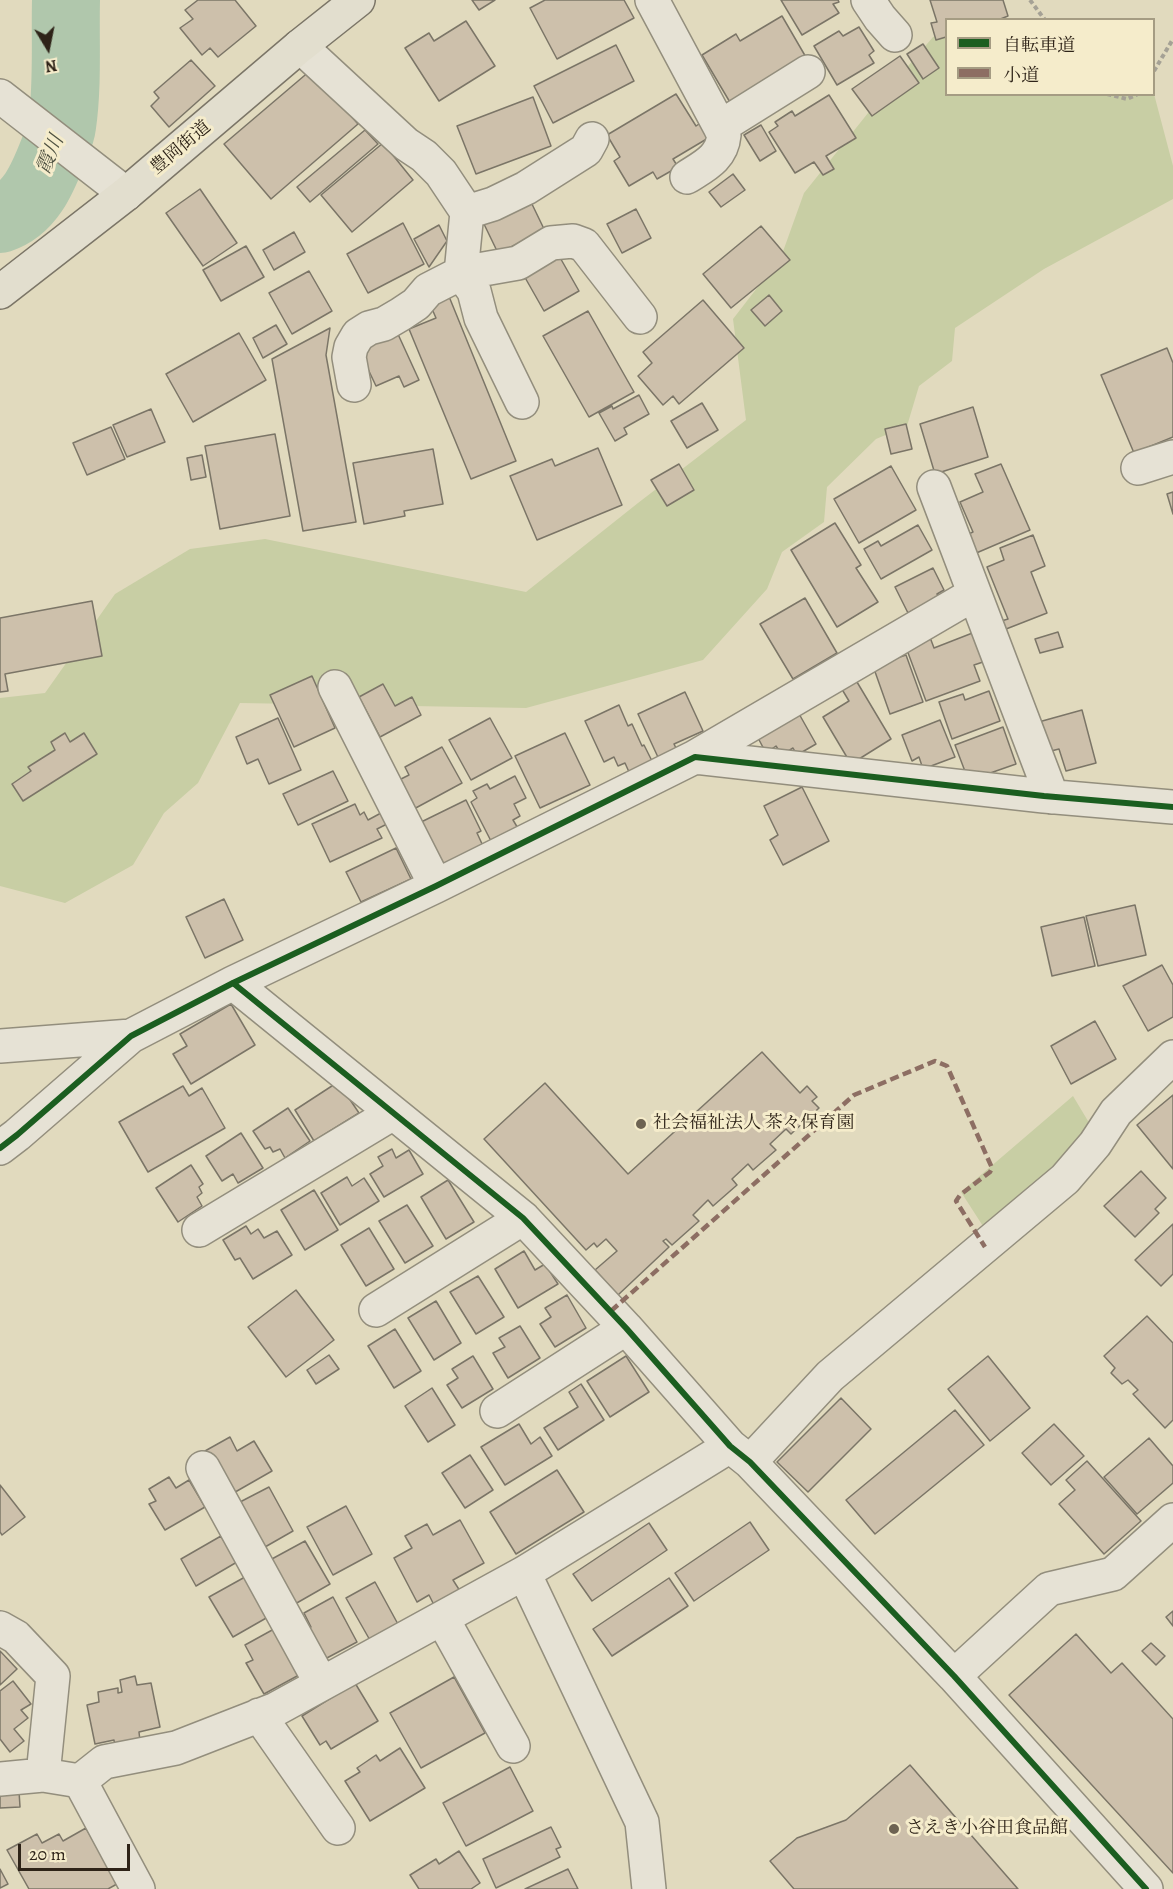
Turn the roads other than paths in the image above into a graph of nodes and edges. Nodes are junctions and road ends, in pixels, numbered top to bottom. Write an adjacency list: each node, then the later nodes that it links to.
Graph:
1 (358, 0): 5 (main road, 豊岡街道)
2 (652, 0): 8 (street)
3 (868, 0): 4 (street)
4 (895, 36)
5 (300, 46): 11 (main road, 豊岡街道); 12 (street)
6 (808, 72): 8 (street)
7 (1, 97): 11 (street)
8 (720, 127): 10 (street)
9 (592, 139): 12 (street)
10 (687, 177)
11 (115, 185): 14 (main road, 豊岡街道)
12 (467, 212): 13 (street)
13 (461, 273): 15 (street); 16 (street); 17 (street)
14 (0, 292)
15 (640, 317)
16 (354, 385)
17 (522, 402)
18 (1173, 457): 19 (street)
19 (1138, 468)
20 (934, 487): 21 (street)
21 (974, 594): 23 (street); 24 (street)
22 (335, 687): 26 (street)
23 (695, 757): 24 (street); 26 (street)
24 (1052, 797): 25 (street)
25 (1173, 807)
26 (436, 886): 27 (street)
27 (233, 983): 28 (street); 31 (street)
28 (131, 1036): 29 (street); 32 (street)
29 (0, 1046)
30 (1173, 1057): 38 (street)
31 (393, 1113): 33 (street); 34 (street)
32 (0, 1148)
33 (523, 1218): 35 (street); 36 (street)
34 (199, 1230)
35 (376, 1310)
36 (626, 1328): 37 (street); 38 (street)
37 (497, 1411)
38 (740, 1454): 41 (street); 44 (street)
39 (203, 1468): 45 (street)
40 (1173, 1520): 44 (street)
41 (524, 1573): 42 (street); 53 (street)
42 (442, 1618): 45 (street); 47 (street)
43 (0, 1628): 48 (street)
44 (954, 1676): 54 (street)
45 (321, 1683): 46 (street)
46 (259, 1715): 50 (street); 51 (street)
47 (513, 1746)
48 (43, 1775): 49 (street); 50 (street)
49 (0, 1779)
50 (80, 1781): 52 (street)
51 (338, 1828)
52 (138, 1889)
53 (649, 1889)
54 (1146, 1889)

